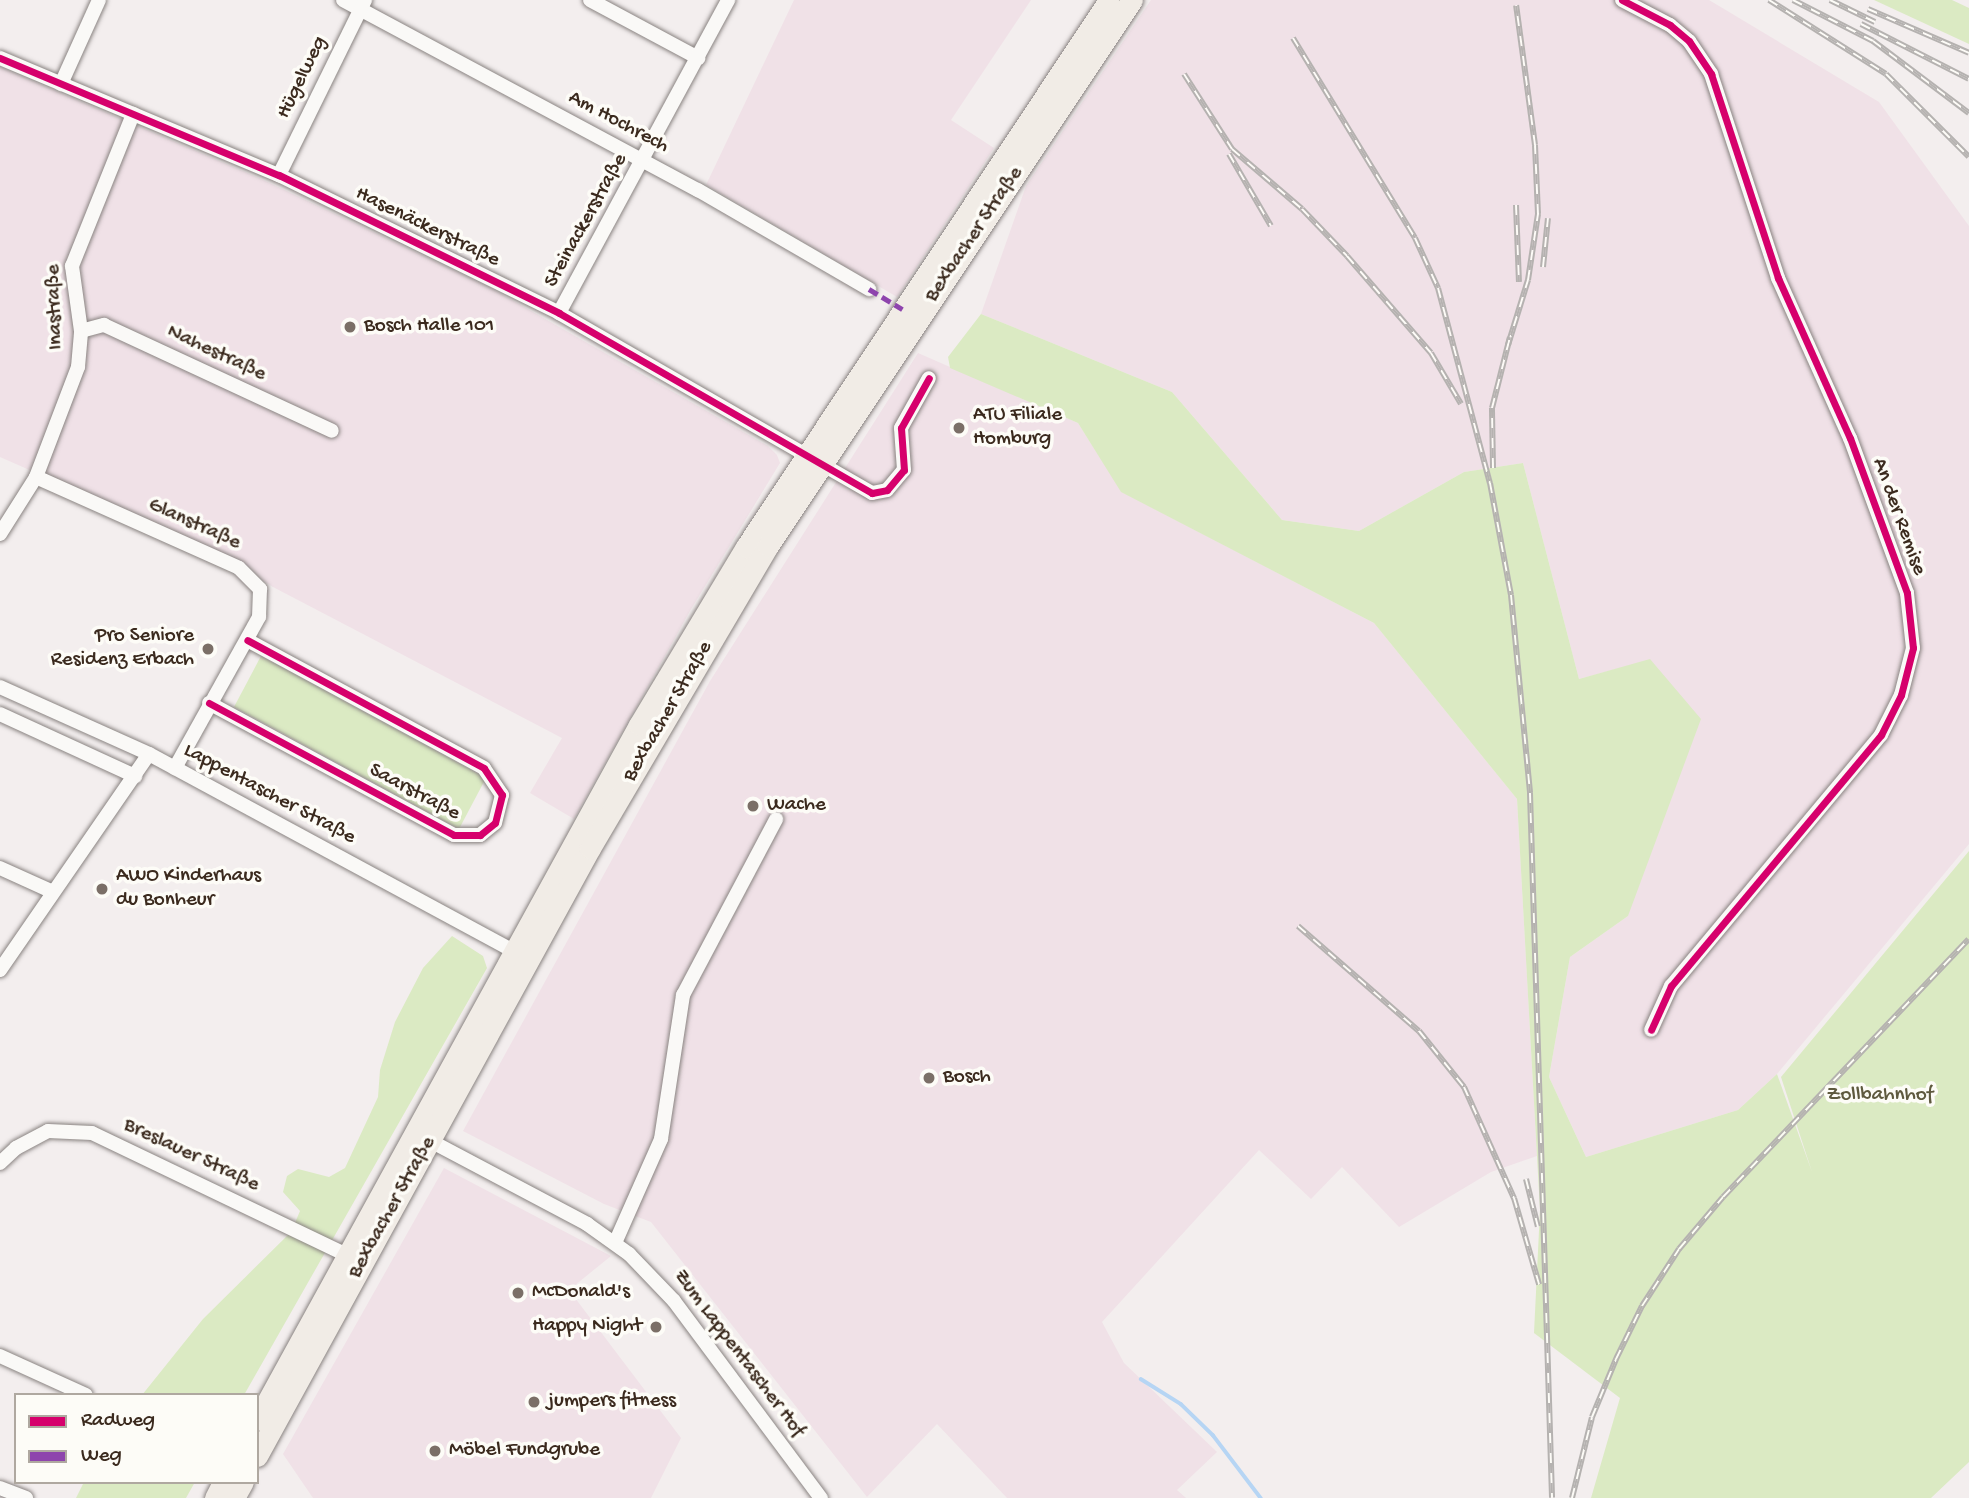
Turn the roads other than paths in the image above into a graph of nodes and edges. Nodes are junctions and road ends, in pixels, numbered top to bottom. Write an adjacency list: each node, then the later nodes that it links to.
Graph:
1 (99, 0): 11 (street)
2 (343, 0): 8 (street, Am Hochrech)
3 (590, 0): 10 (street)
4 (728, 0): 10 (street, Steinackerstraße)
5 (1109, 0): 20 (main road, Bexbacher Straße)
6 (1132, 0): 20 (main road, Bexbacher Straße)
7 (1622, 0): 35 (street, An der Remise)
8 (363, 5): 13 (street, Am Hochrech); 14 (street, Hügelweg)
9 (0, 58): 11 (street, Hasenäckerstraße)
10 (698, 58): 13 (street, Steinackerstraße)
11 (61, 84): 12 (street, Hasenäckerstraße)
12 (133, 114): 14 (street, Hasenäckerstraße); 17 (street, Inastraße)
13 (645, 161): 15 (street, Am Hochrech); 16 (street, Steinackerstraße)
14 (279, 175): 16 (street, Hasenäckerstraße)
15 (869, 289)
16 (559, 313): 20 (street, Hasenäckerstraße)
17 (81, 331): 19 (street, Nahestraße); 21 (street, Inastraße)
18 (929, 378): 20 (street, Hasenäckerstraße)
19 (332, 431)
20 (813, 460): 33 (main road, Bexbacher Straße)
21 (36, 477): 22 (street, Inastraße); 23 (street, Glanstraße)
22 (0, 531)
23 (247, 640): 25 (street, Glanstraße); 25 (street, Saarstraße)
24 (0, 687): 27 (street, Lappentascher Straße)
25 (209, 703): 28 (street, Glanstraße)
26 (0, 714): 29 (street)
27 (149, 754): 28 (street, Lappentascher Straße); 29 (street)
28 (175, 768): 33 (street, Lappentascher Straße)
29 (135, 776): 32 (street)
30 (776, 819): 38 (street)
31 (0, 869): 32 (street)
32 (53, 892): 34 (street)
33 (521, 955): 36 (main road, Bexbacher Straße)
34 (0, 970)
35 (1651, 1030)
36 (421, 1136): 38 (street, Zum Lappentascher Hof); 39 (main road, Bexbacher Straße); 39 (main road, Bexbacher Straße)
37 (0, 1163): 39 (street, Breslauer Straße)
38 (615, 1243): 46 (street, Zum Lappentascher Hof)
39 (355, 1259): 42 (main road, Bexbacher Straße); 43 (main road, Bexbacher Straße)
40 (0, 1356): 41 (street)
41 (82, 1393)
42 (259, 1417)
43 (259, 1452)
44 (0, 1488): 45 (street)
45 (26, 1498)
46 (821, 1498)

